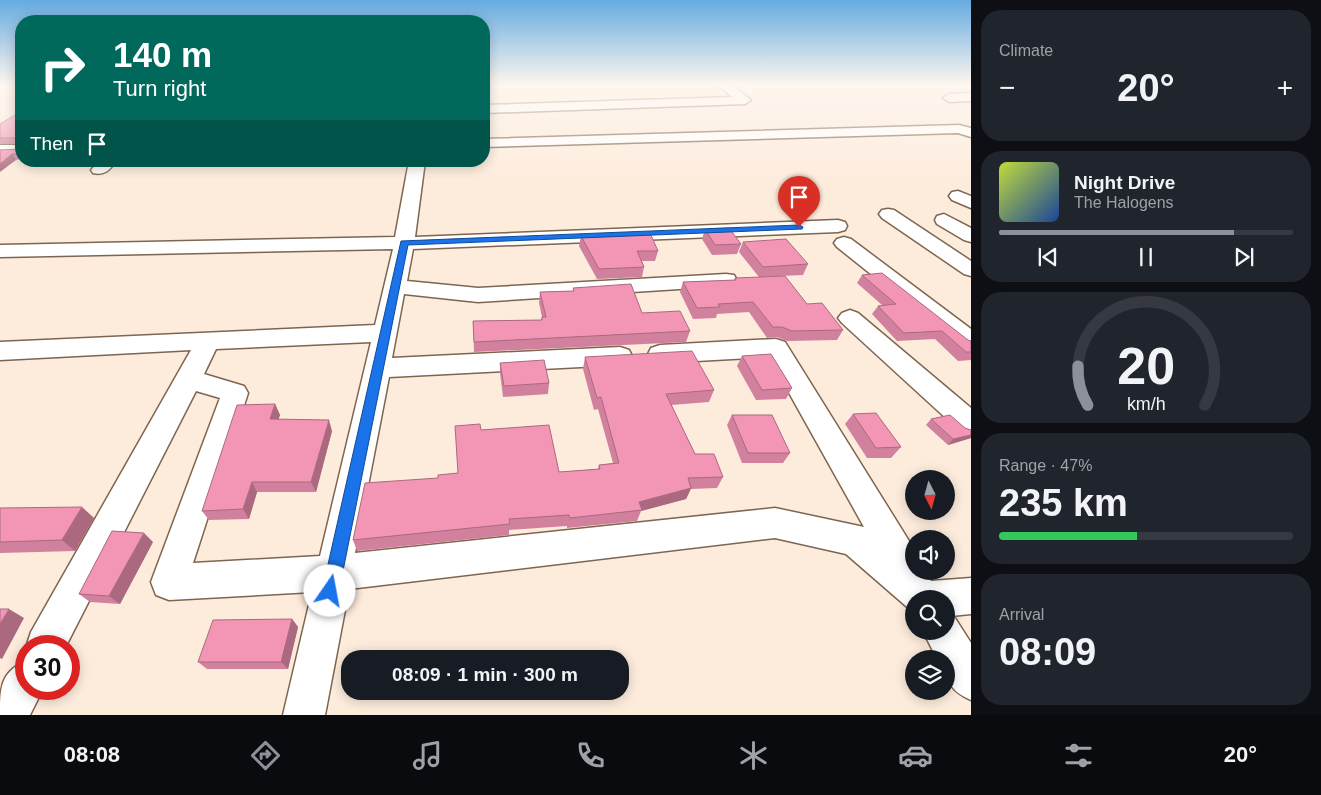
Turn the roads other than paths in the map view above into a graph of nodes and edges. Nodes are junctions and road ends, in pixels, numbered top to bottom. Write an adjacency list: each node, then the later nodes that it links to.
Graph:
1 (971, 132): 2 (street)
2 (490, 143)
3 (0, 150): 4 (street)
4 (15, 150)
5 (416, 167): 9 (street)
6 (888, 214): 11 (street)
7 (944, 220): 8 (street)
8 (971, 236)
9 (404, 243): 10 (street); 13 (street); 17 (street)
10 (0, 251)
11 (971, 270)
12 (726, 280): 13 (street)
13 (395, 286): 15 (street)
14 (850, 318): 21 (street)
15 (385, 333): 16 (street); 19 (street)
16 (208, 341): 18 (street); 20 (street)
17 (971, 341)
18 (0, 351)
19 (378, 368): 22 (street); 24 (street)
20 (189, 379): 22 (street); 27 (street)
21 (971, 424)
22 (334, 573): 23 (street); 32 (street)
23 (913, 590)
24 (918, 590)
25 (971, 596): 26 (street)
26 (955, 597)
27 (51, 635)
28 (947, 640): 29 (street)
29 (971, 680)
30 (16, 700): 31 (street)
31 (8, 715)
32 (304, 715)

